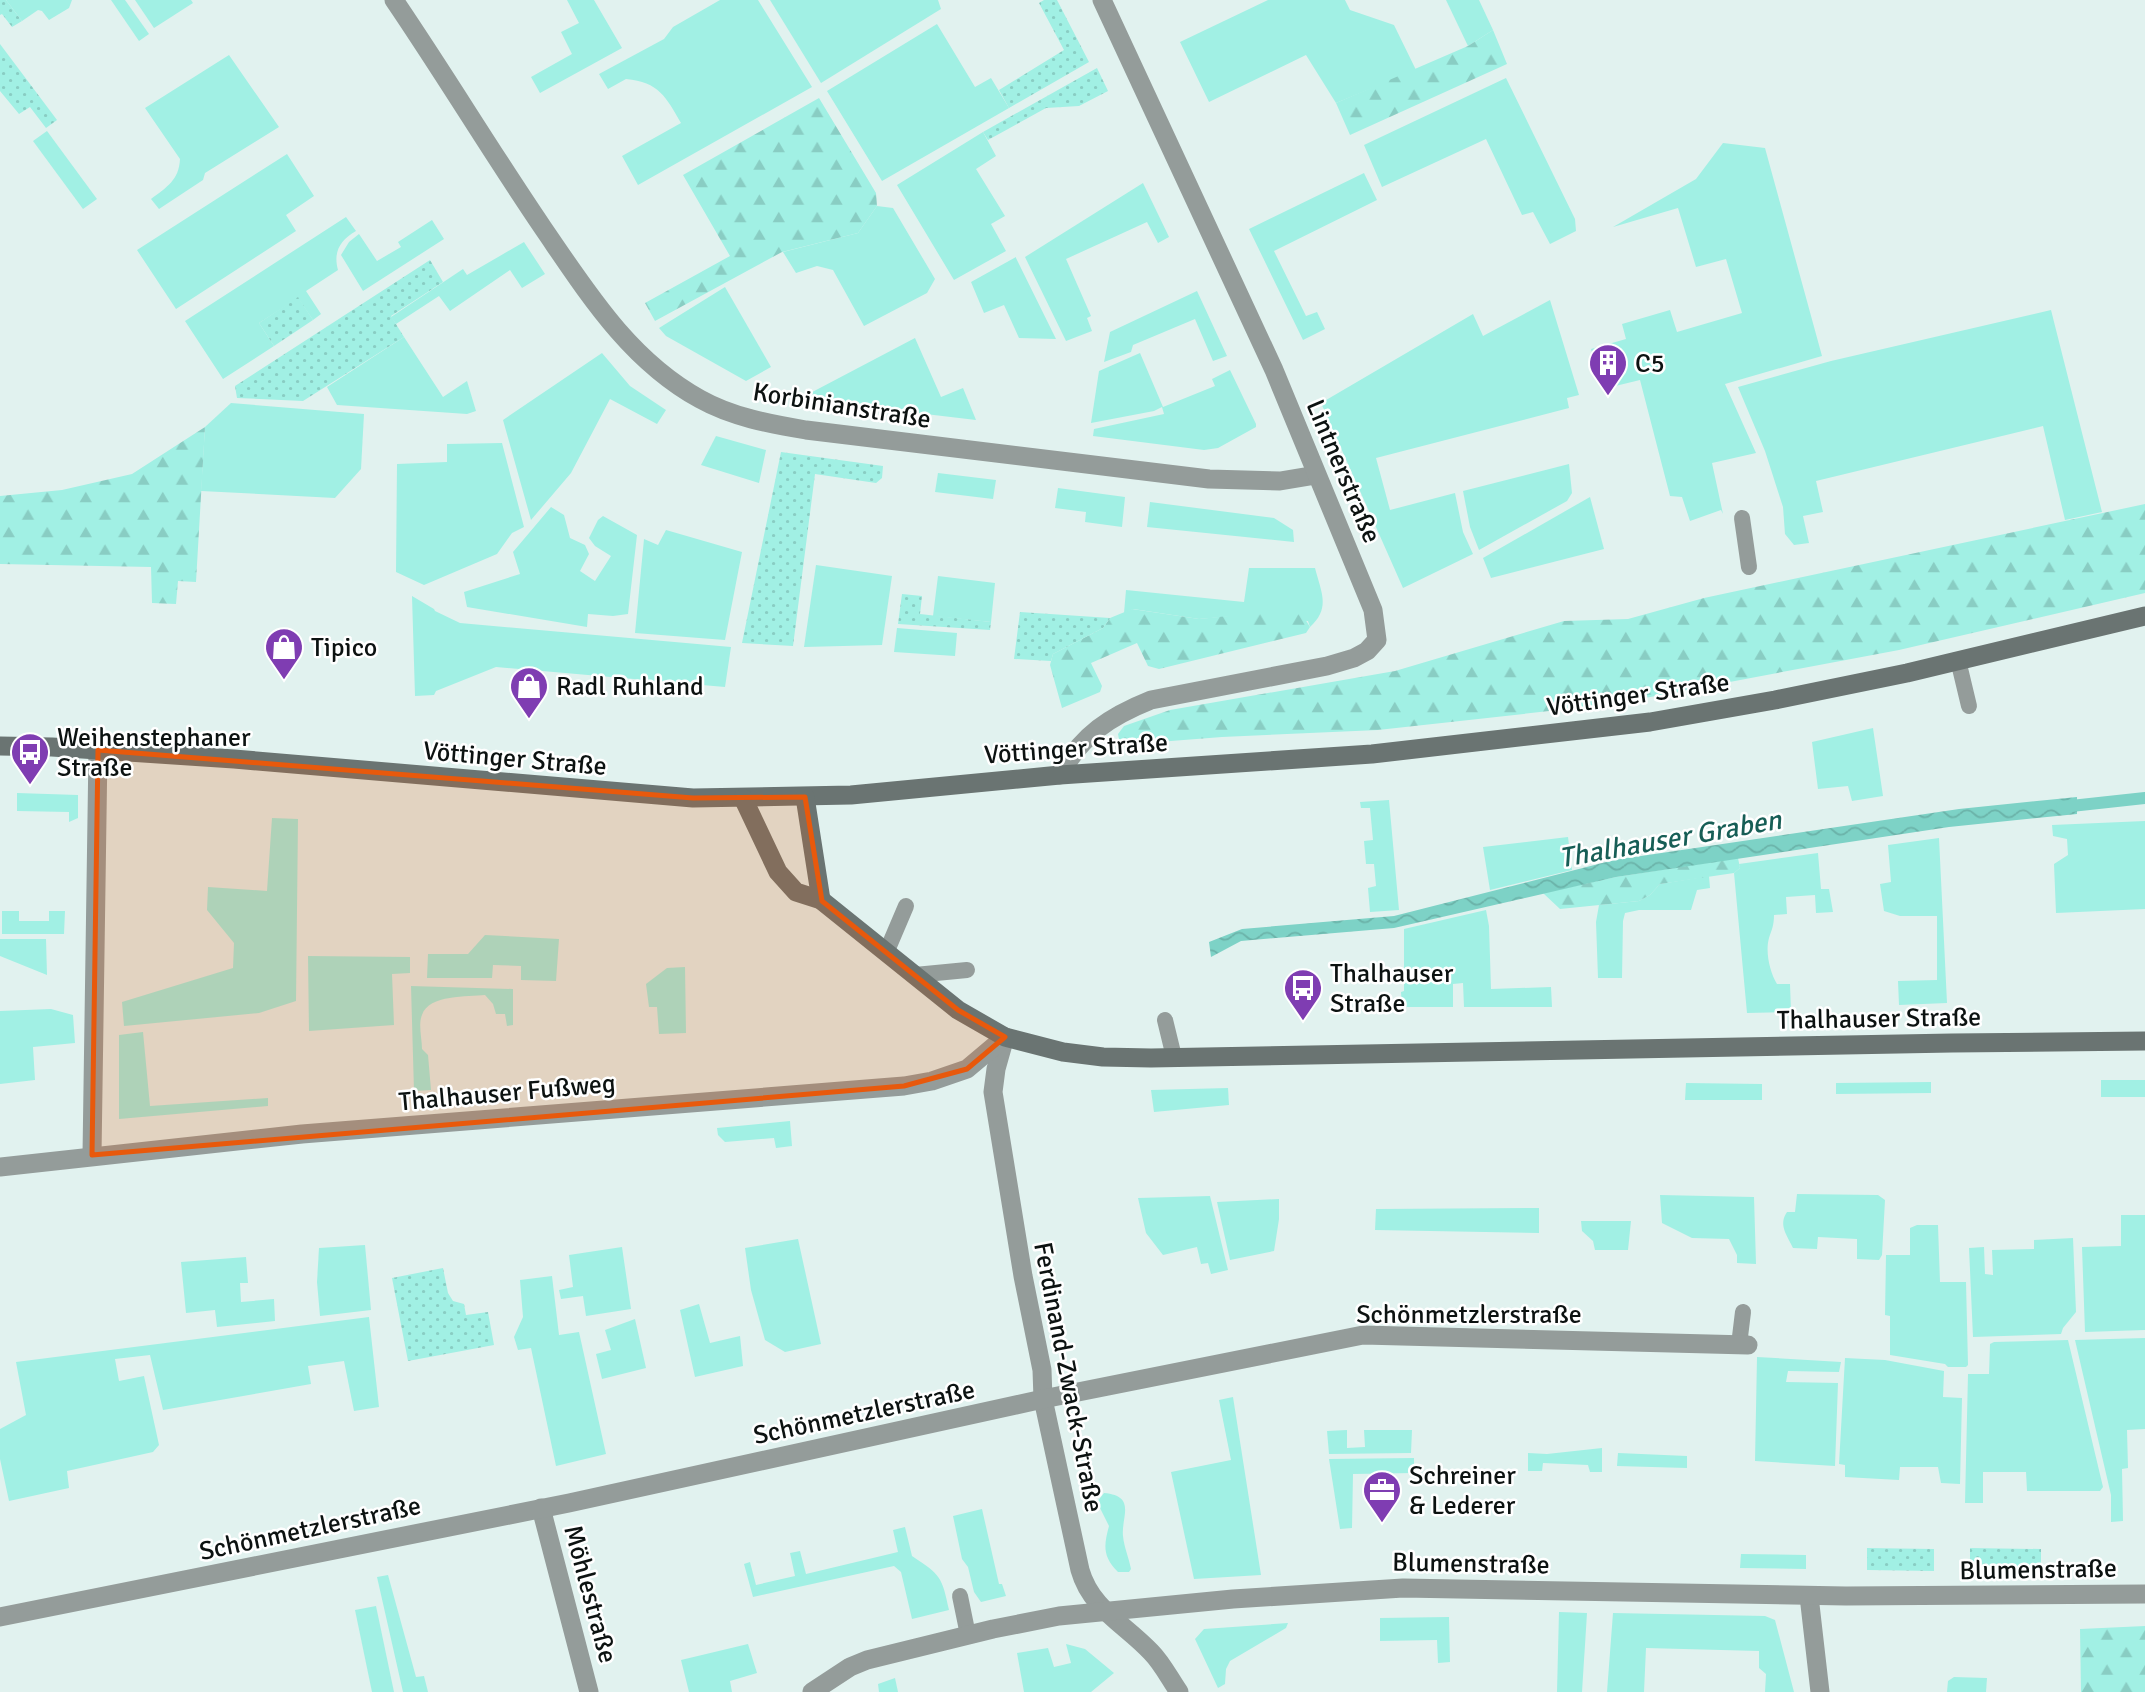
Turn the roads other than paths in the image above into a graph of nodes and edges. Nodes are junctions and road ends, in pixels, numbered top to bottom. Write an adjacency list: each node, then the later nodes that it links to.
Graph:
1 (394, 0): 3 (street, Korbinianstraße)
2 (1102, 0): 3 (street, Lintnerstraße)
3 (1316, 475): 11 (street, Lintnerstraße)
4 (1742, 518): 5 (lane)
5 (1749, 567)
6 (2145, 616): 7 (main road, Vöttinger Straße)
7 (1958, 660): 8 (lane); 11 (main road, Vöttinger Straße)
8 (1969, 706)
9 (0, 746): 10 (main road, Vöttinger Straße)
10 (98, 750): 13 (main road, Vöttinger Straße); 23 (street)
11 (1060, 775): 12 (main road, Vöttinger Straße)
12 (805, 797): 13 (main road, Vöttinger Straße); 14 (main road)
13 (743, 798): 14 (main road, Thalhauser Straße)
14 (821, 900): 16 (main road, Thalhauser Straße)
15 (906, 906): 16 (lane)
16 (886, 953): 18 (main road, Thalhauser Straße)
17 (967, 970): 18 (lane)
18 (915, 975): 20 (main road, Thalhauser Straße)
19 (1165, 1020): 22 (lane)
20 (1005, 1037): 22 (main road, Thalhauser Straße); 23 (street, Thalhauser Fußweg); 27 (street, Ferdinand-Zwack-Straße)
21 (2145, 1041): 22 (main road, Thalhauser Straße)
22 (1174, 1057)
23 (92, 1155): 24 (street, Thalhauser Fußweg)
24 (0, 1167)
25 (1743, 1312): 26 (lane)
26 (1744, 1345): 27 (street, Schönmetzlerstraße)
27 (1043, 1399): 28 (street, Schönmetzlerstraße); 32 (street, Ferdinand-Zwack-Straße)
28 (541, 1508): 33 (street, Schönmetzlerstraße); 35 (street, Möhlestraße)
29 (2145, 1594): 31 (street, Blumenstraße)
30 (960, 1596): 34 (lane)
31 (1809, 1596): 32 (street, Blumenstraße); 38 (street)
32 (1105, 1611): 34 (street, Blumenstraße); 37 (street, Ferdinand-Zwack-Straße)
33 (0, 1618)
34 (968, 1635): 36 (street, Blumenstraße)
35 (589, 1692)
36 (812, 1692)
37 (1179, 1692)
38 (1820, 1692)

